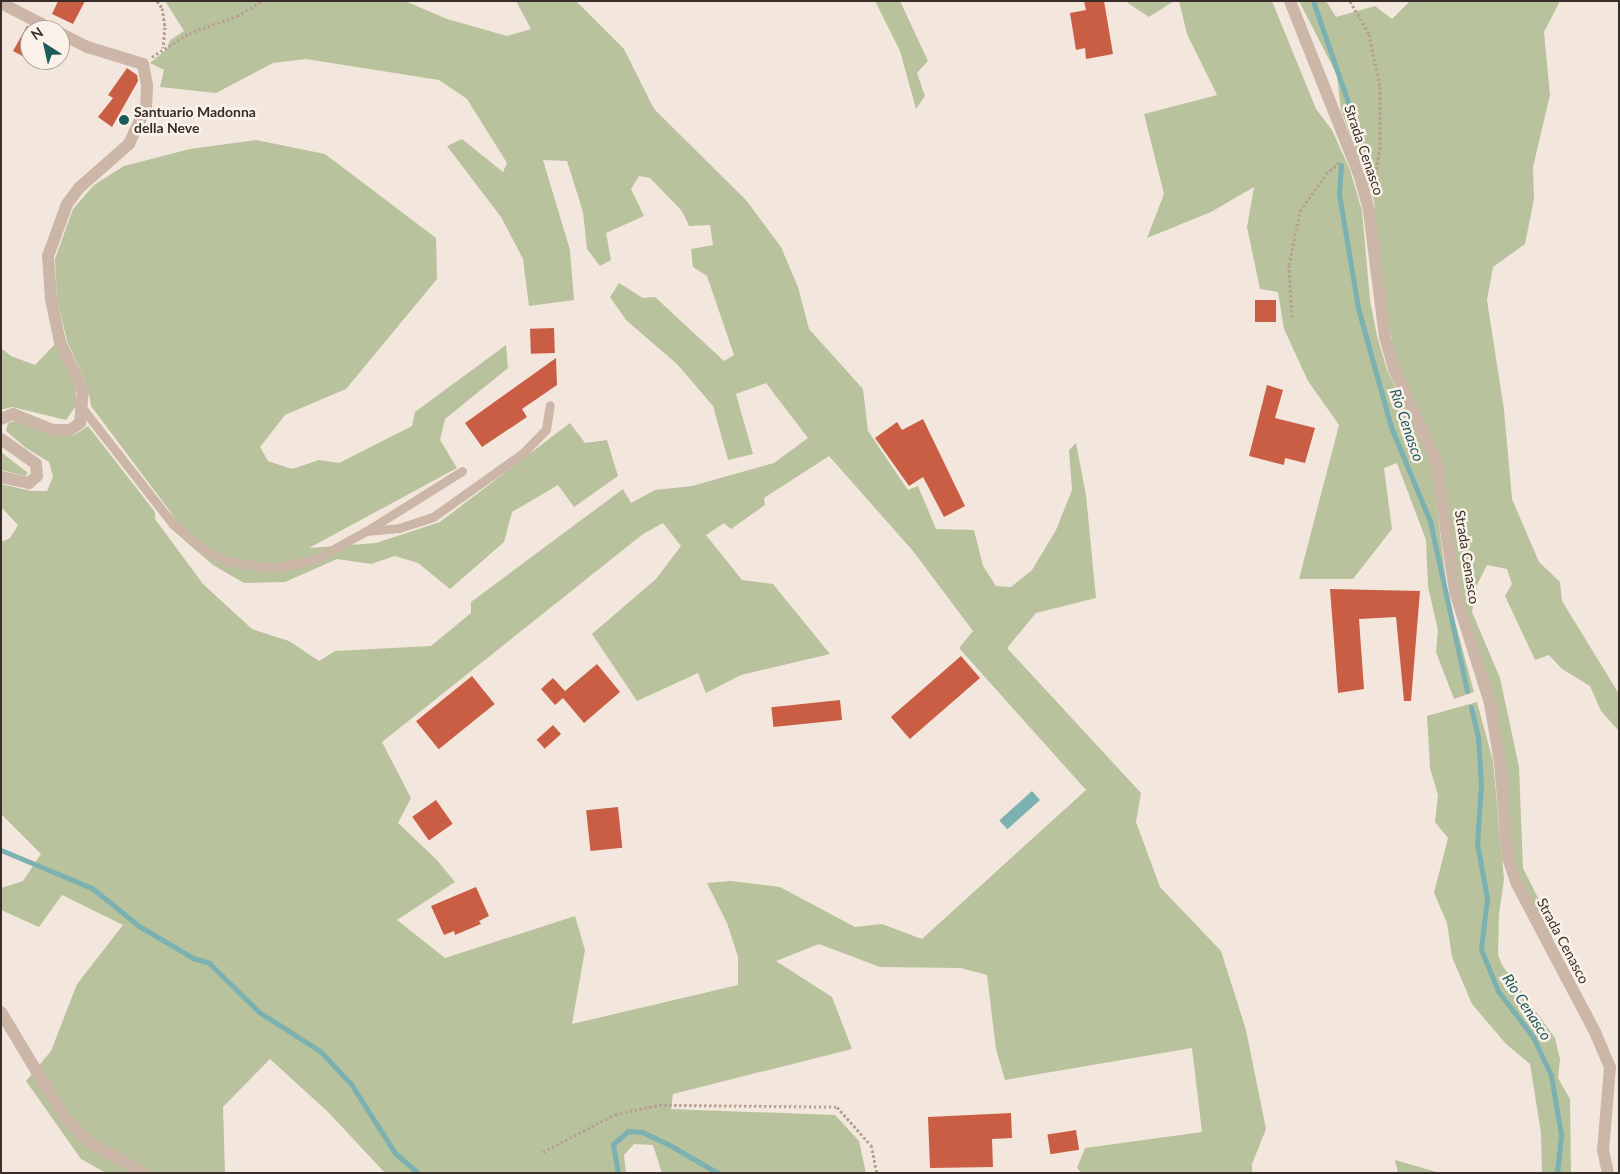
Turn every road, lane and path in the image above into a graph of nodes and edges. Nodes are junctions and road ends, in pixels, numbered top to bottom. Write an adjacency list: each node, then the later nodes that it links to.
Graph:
1 (157, 1): 2 (path)
2 (262, 1)
3 (1290, 1): 8 (street, Strada Cenasco)
4 (1350, 1): 9 (path)
5 (1, 3): 6 (street)
6 (34, 20)
7 (70, 38): 12 (street)
8 (1350, 152): 9 (street, Strada Cenasco); 10 (path)
9 (1366, 201): 22 (street, Strada Cenasco)
10 (1292, 317)
11 (550, 405): 17 (lane)
12 (83, 409): 13 (street); 17 (lane)
13 (1, 419)
14 (1, 439): 16 (street)
15 (462, 471): 17 (lane)
16 (1, 477)
17 (366, 531)
18 (1, 1012): 20 (street)
19 (544, 1152): 21 (path)
20 (144, 1173)
21 (877, 1173)
22 (1608, 1173)

